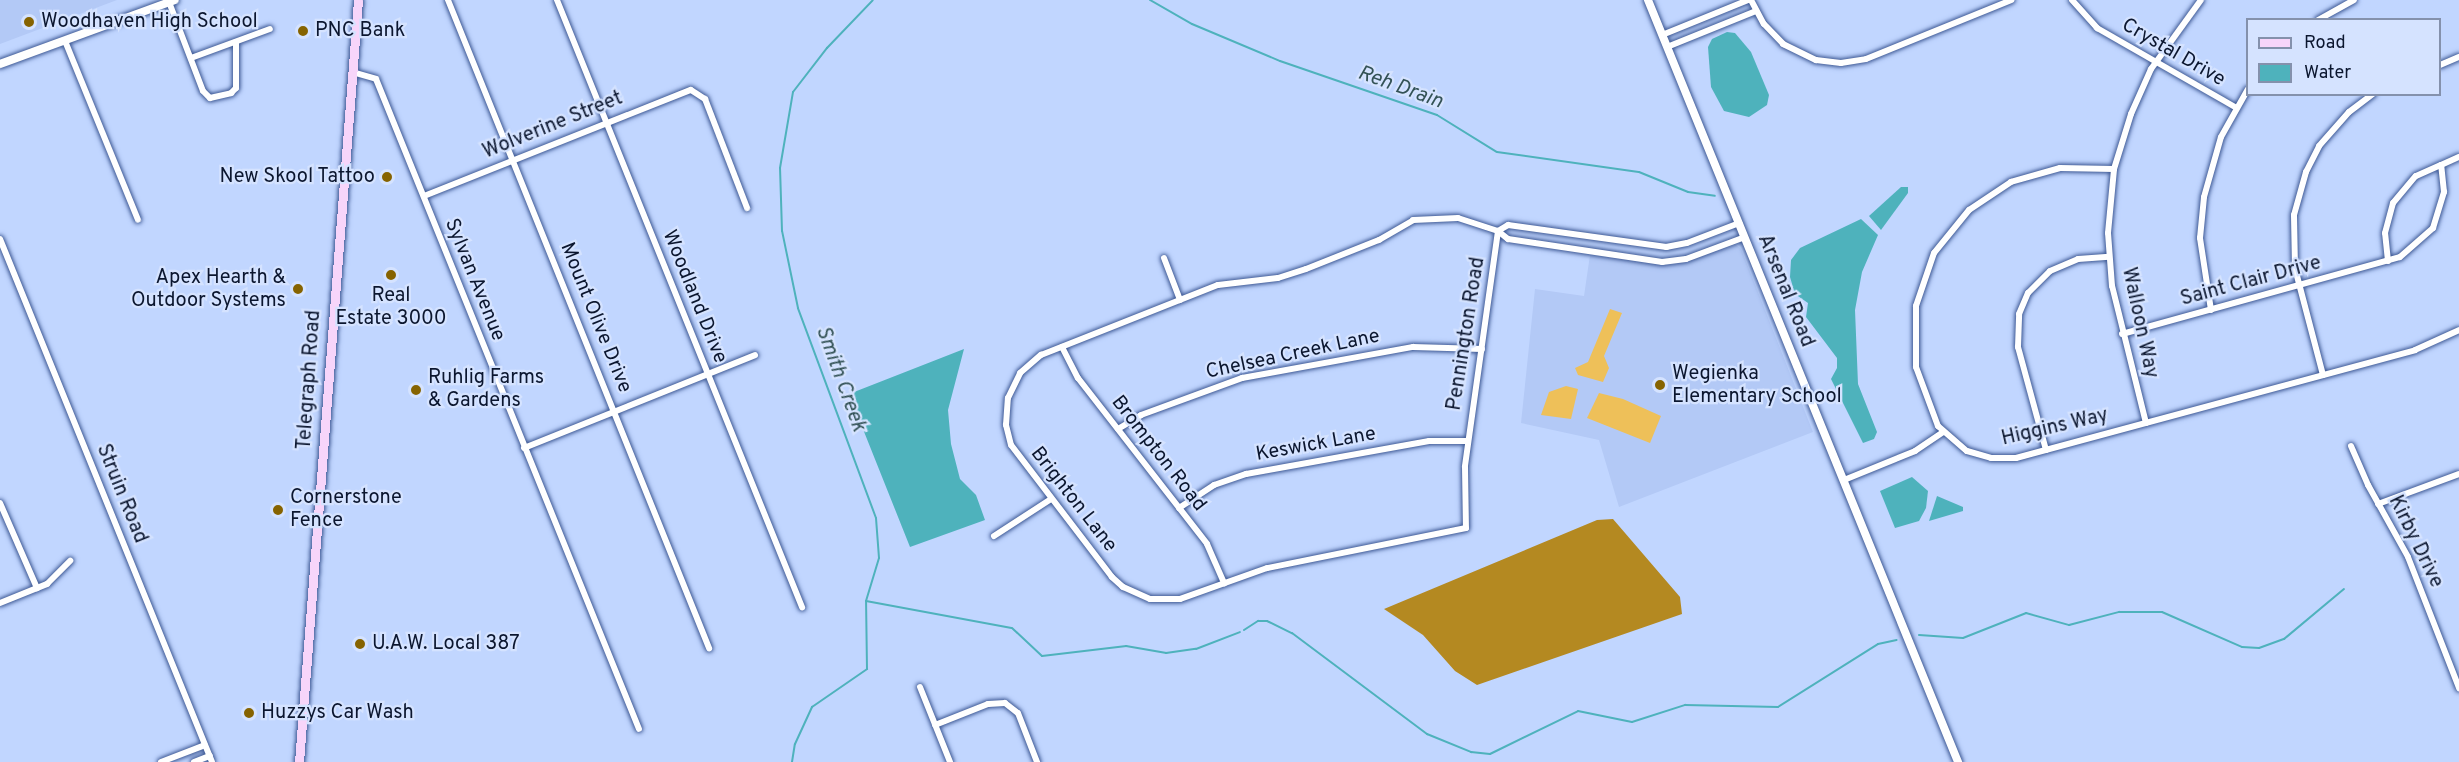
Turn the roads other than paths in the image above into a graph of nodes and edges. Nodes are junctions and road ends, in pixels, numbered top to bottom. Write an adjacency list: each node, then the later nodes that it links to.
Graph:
1 (358, 0): 23 (main road, Telegraph Road)
2 (448, 0): 29 (street, Mount Olive Drive)
3 (557, 0): 27 (street, Woodland Drive)
4 (1648, 0): 14 (street, Arsenal Road)
5 (1750, 0): 11 (street); 14 (street)
6 (2011, 0): 11 (street)
7 (2072, 0): 20 (street, Crystal Drive)
8 (2201, 0): 20 (street, Walloon Way)
9 (2354, 0): 12 (street)
10 (172, 1): 15 (main road); 19 (street)
11 (1756, 11): 17 (street)
12 (2322, 18)
13 (270, 29): 16 (street)
14 (1662, 35): 17 (street, Arsenal Road)
15 (65, 40): 22 (main road); 34 (street)
16 (236, 42): 19 (street); 19 (street)
17 (1667, 47): 35 (street, Arsenal Road)
18 (2459, 57): 21 (street)
19 (191, 58)
20 (2155, 62): 26 (street, Crystal Drive); 31 (street, Walloon Way)
21 (2441, 63)
22 (0, 64)
23 (352, 72): 32 (street, Sylvan Avenue); 85 (main road, Telegraph Road)
24 (2246, 90): 26 (street)
25 (2371, 96): 46 (street)
26 (2235, 107): 48 (street)
27 (606, 123): 29 (street, Wolverine Street); 33 (street, Wolverine Street); 54 (street, Woodland Drive)
28 (2459, 157): 30 (street)
29 (513, 160): 32 (street, Wolverine Street); 56 (street, Mount Olive Drive)
30 (2440, 165): 45 (street); 45 (street, Saint Clair Drive)
31 (2114, 169): 42 (street, Walloon Way); 59 (street, Higgins Way)
32 (424, 196): 62 (street, Sylvan Avenue)
33 (747, 208)
34 (138, 220)
35 (1739, 223): 38 (street, Arsenal Road); 40 (street)
36 (1498, 231): 37 (street); 41 (street, Brighton Lane); 47 (street, Brighton Lane); 52 (street, Pennington Road)
37 (1567, 233): 40 (street); 41 (street)
38 (1745, 237): 44 (street, Brighton Lane); 65 (street, Arsenal Road)
39 (0, 239): 81 (street, Struin Road)
40 (1632, 244): 44 (street)
41 (1564, 248): 44 (street, Brighton Lane)
42 (2109, 257): 50 (street, Walloon Way); 63 (street)
43 (1164, 258): 47 (street)
44 (1630, 258)
45 (2388, 261): 46 (street, Saint Clair Drive)
46 (2300, 285): 48 (street, Saint Clair Drive); 55 (street)
47 (1180, 300): 51 (street, Brighton Lane)
48 (2211, 310): 50 (street, Saint Clair Drive)
49 (2459, 330): 55 (street, Higgins Way)
50 (2122, 334): 57 (street, Walloon Way)
51 (1062, 347): 58 (street, Brompton Road); 66 (street, Brighton Lane)
52 (1482, 349): 58 (street, Chelsea Creek Lane); 60 (street, Pennington Road)
53 (756, 355): 54 (street)
54 (707, 374): 56 (street); 75 (street, Woodland Drive)
55 (2324, 375): 57 (street, Higgins Way)
56 (615, 411): 62 (street); 76 (street, Mount Olive Drive)
57 (2146, 423): 63 (street, Higgins Way)
58 (1118, 429): 69 (street, Brompton Road)
59 (1943, 432): 63 (street, Higgins Way); 65 (street)
60 (1468, 441): 69 (street, Keswick Lane); 72 (street, Pennington Road)
61 (2351, 446): 68 (street, Kirby Drive)
62 (524, 448): 80 (street, Sylvan Avenue)
63 (2046, 450)
64 (2459, 474): 68 (street)
65 (1844, 480): 88 (street, Arsenal Road)
66 (1051, 499): 70 (street); 72 (street, Brighton Lane)
67 (0, 503): 73 (street)
68 (2378, 504): 78 (street, Kirby Drive)
69 (1179, 508): 72 (street, Brompton Road)
70 (994, 536)
71 (70, 561): 73 (street)
72 (1224, 583)
73 (37, 588): 74 (street)
74 (0, 603)
75 (802, 607)
76 (709, 648)
77 (920, 687): 79 (street)
78 (2459, 688)
79 (935, 725): 86 (street); 87 (street)
80 (639, 729)
81 (205, 745): 82 (street, Struin Road); 83 (street)
82 (211, 759): 84 (street)
83 (161, 762)
84 (194, 762)
85 (299, 762)
86 (950, 762)
87 (1037, 762)
88 (1958, 762)

